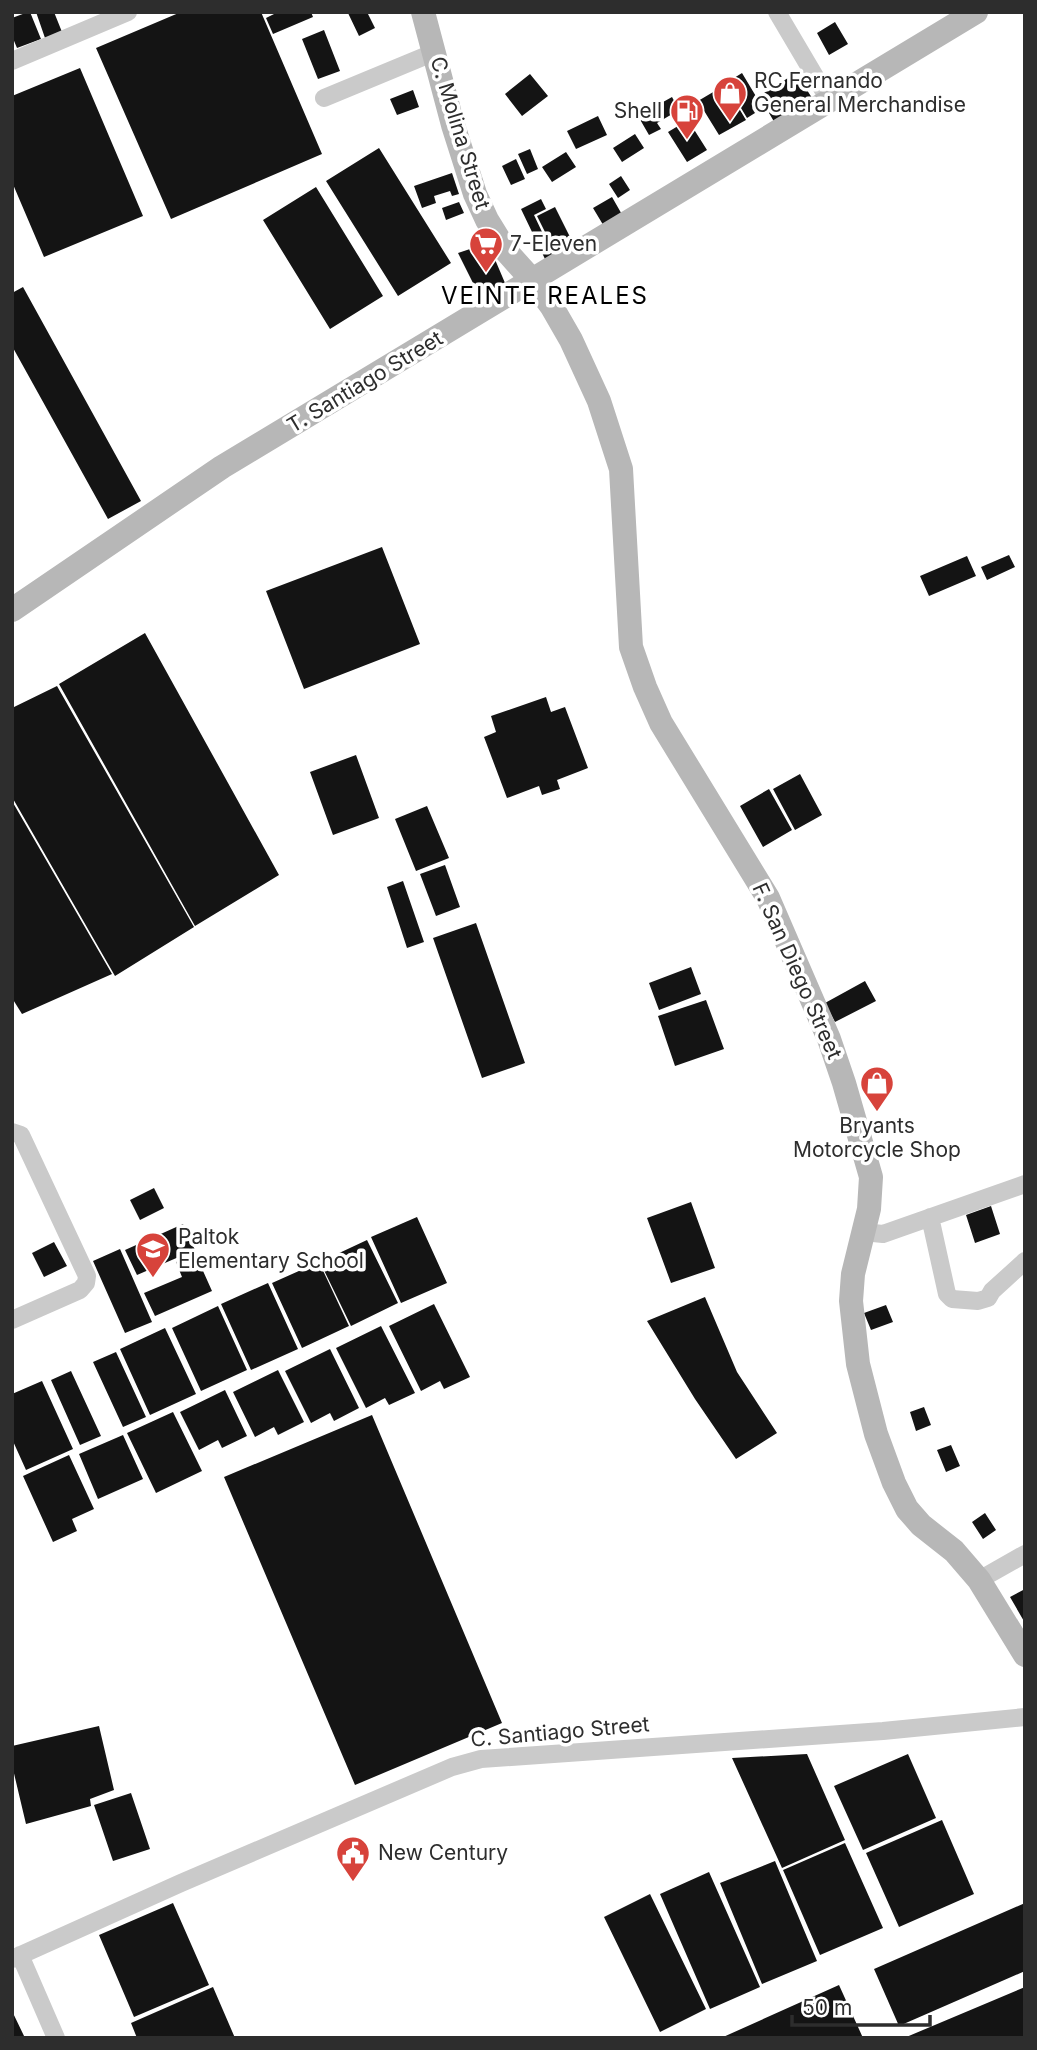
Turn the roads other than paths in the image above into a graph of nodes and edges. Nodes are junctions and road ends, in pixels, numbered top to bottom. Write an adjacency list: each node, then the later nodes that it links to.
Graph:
1 (128, 12): 6 (street)
2 (423, 12): 5 (street, C. Molina Street)
3 (777, 12): 8 (street)
4 (976, 12): 8 (street, T. Santiago Street)
5 (435, 52): 7 (street); 9 (street, C. Molina Street)
6 (12, 61)
7 (324, 98)
8 (829, 100): 9 (street, T. Santiago Street)
9 (533, 281): 10 (street, T. Santiago Street); 14 (street, F. San Diego Street)
10 (12, 610)
11 (12, 1132): 16 (street)
12 (1025, 1184): 13 (street)
13 (930, 1217): 14 (street); 15 (street)
14 (863, 1232): 18 (street, F. San Diego Street)
15 (1025, 1261)
16 (12, 1320)
17 (1025, 1553): 18 (street)
18 (979, 1580): 19 (street, F. San Diego Street)
19 (1023, 1647)
20 (1025, 1717): 21 (street, C. Santiago Street)
21 (16, 1957): 22 (street)
22 (56, 2038)

